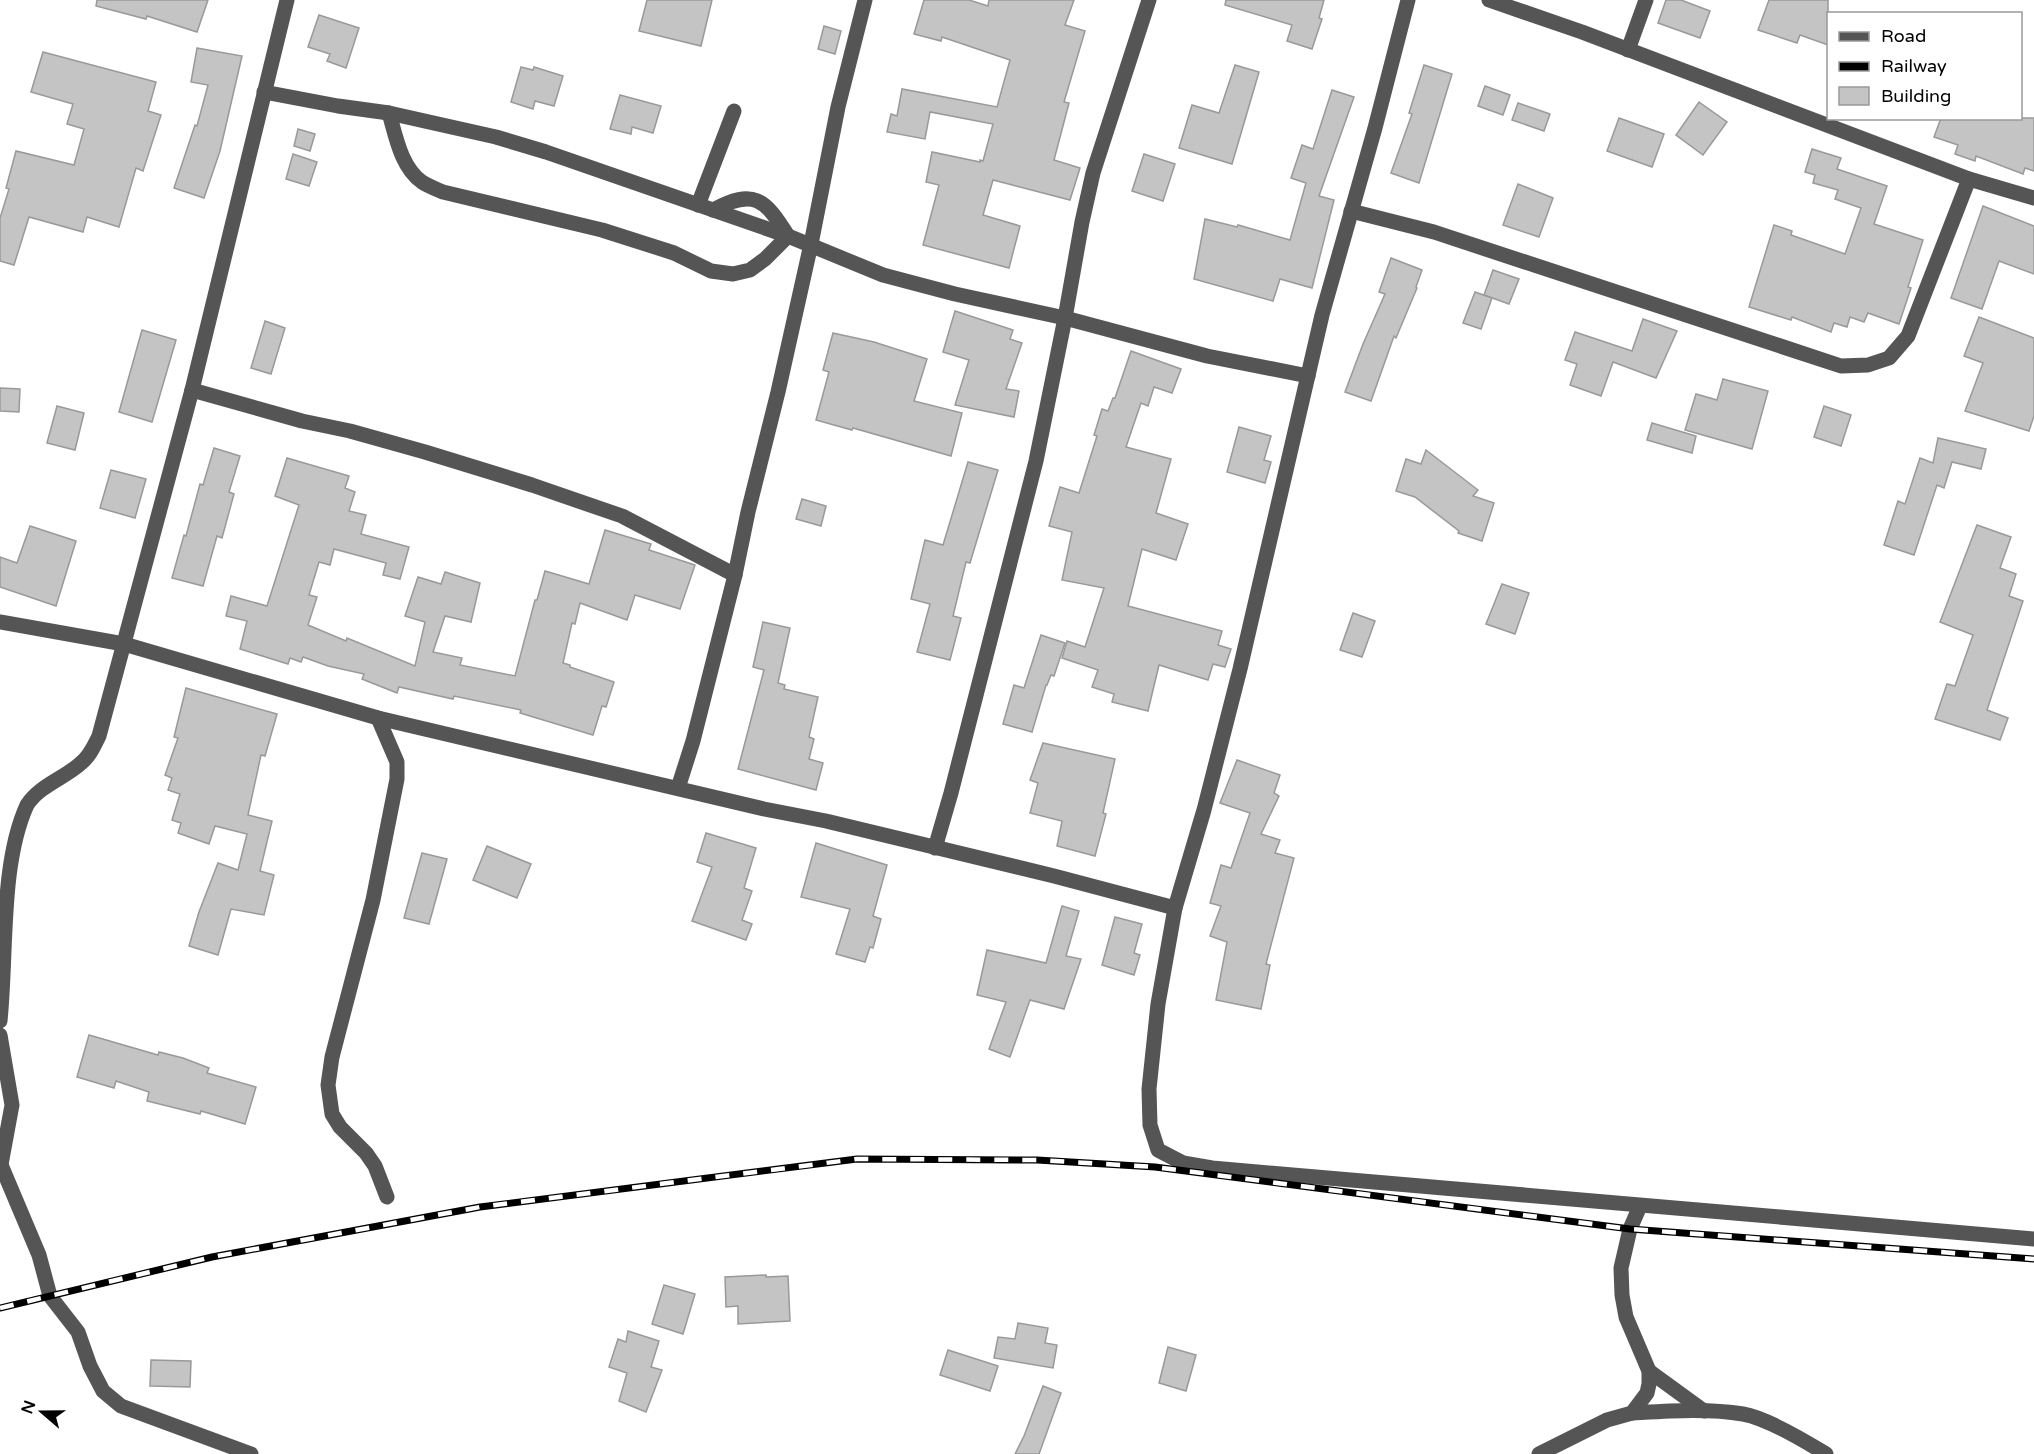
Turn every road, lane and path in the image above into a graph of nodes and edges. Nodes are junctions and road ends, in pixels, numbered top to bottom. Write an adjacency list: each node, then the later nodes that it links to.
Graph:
1 (287, 0): 8 (street)
2 (865, 0): 17 (street)
3 (1149, 0): 18 (street)
4 (1408, 0): 15 (street)
5 (1489, 0): 7 (street)
6 (1646, 0): 7 (street)
7 (1628, 50): 11 (street)
8 (264, 92): 10 (street); 20 (street)
9 (734, 111): 13 (street)
10 (389, 113): 13 (street); 16 (street)
11 (1969, 179): 12 (street); 15 (street)
12 (2034, 198)
13 (698, 205): 14 (street)
14 (713, 210): 16 (street); 16 (street)
15 (1351, 211): 19 (street)
16 (788, 236): 17 (street)
17 (811, 244): 18 (street); 21 (street)
18 (1065, 318): 19 (street); 26 (street)
19 (1308, 376): 27 (street)
20 (192, 390): 21 (street); 23 (street)
21 (735, 574): 25 (street)
22 (0, 622): 23 (street)
23 (124, 644): 24 (street); 28 (street)
24 (378, 718): 25 (street); 31 (street)
25 (678, 788): 26 (street)
26 (935, 848): 27 (street)
27 (1175, 908): 32 (street)
28 (0, 1021)
29 (0, 1035): 30 (street)
30 (1, 1168): 37 (street)
31 (387, 1197)
32 (1640, 1206): 33 (street); 34 (street)
33 (2034, 1239)
34 (1649, 1371): 35 (street); 36 (street)
35 (1704, 1412): 36 (street); 39 (street)
36 (1632, 1413): 38 (street)
37 (251, 1454)
38 (1539, 1454)
39 (1826, 1454)

